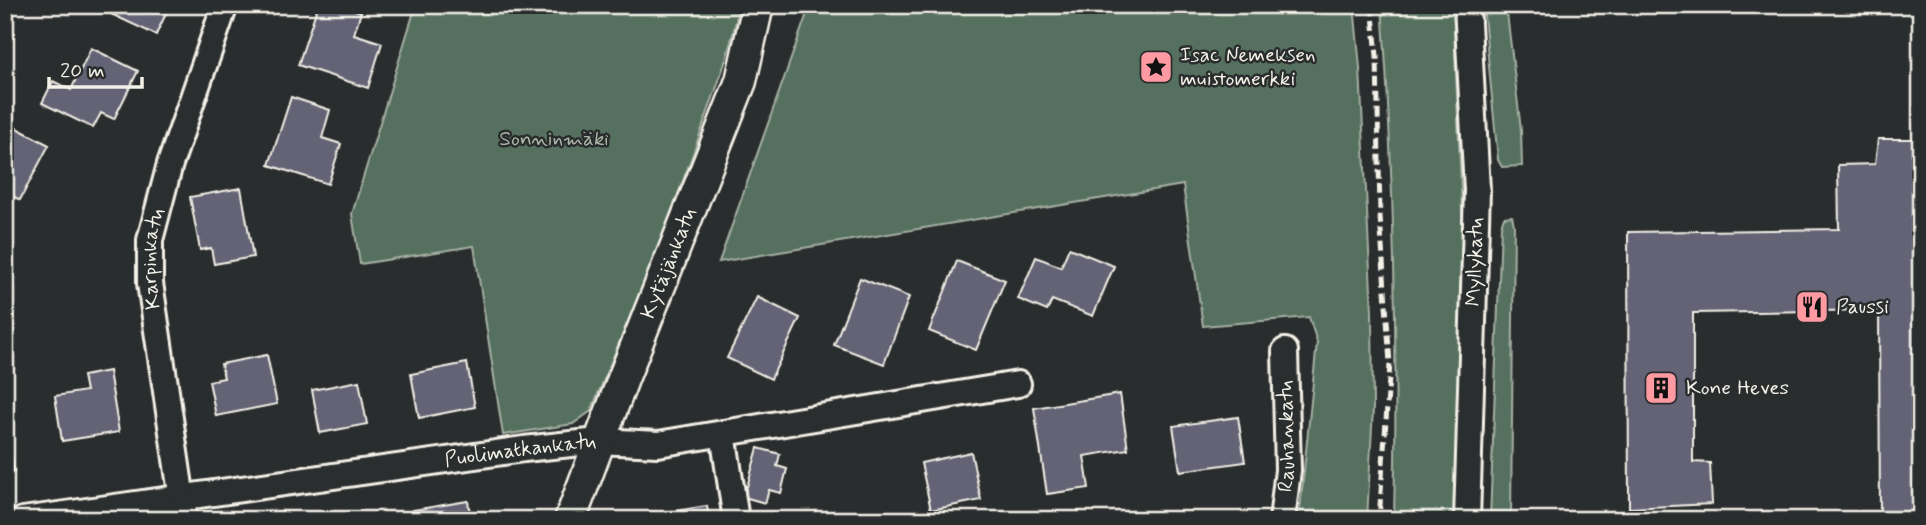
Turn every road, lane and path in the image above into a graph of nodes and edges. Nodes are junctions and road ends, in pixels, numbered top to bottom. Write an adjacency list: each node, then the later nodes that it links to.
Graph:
1 (225, 5): 8 (street, Karpinkatu)
2 (758, 5): 7 (street, Kytäjänkatu)
3 (1467, 5): 13 (street, Myllykatu)
4 (1285, 351): 12 (street, Rauhankatu)
5 (1018, 384): 6 (street, Puolimatkankatu)
6 (723, 433): 7 (street, Puolimatkankatu); 11 (street)
7 (599, 441): 8 (street, Puolimatkankatu); 10 (street, Kytäjänkatu)
8 (183, 508): 9 (street, Puolimatkankatu)
9 (23, 520)
10 (570, 520)
11 (736, 520)
12 (1282, 520)
13 (1467, 520)

